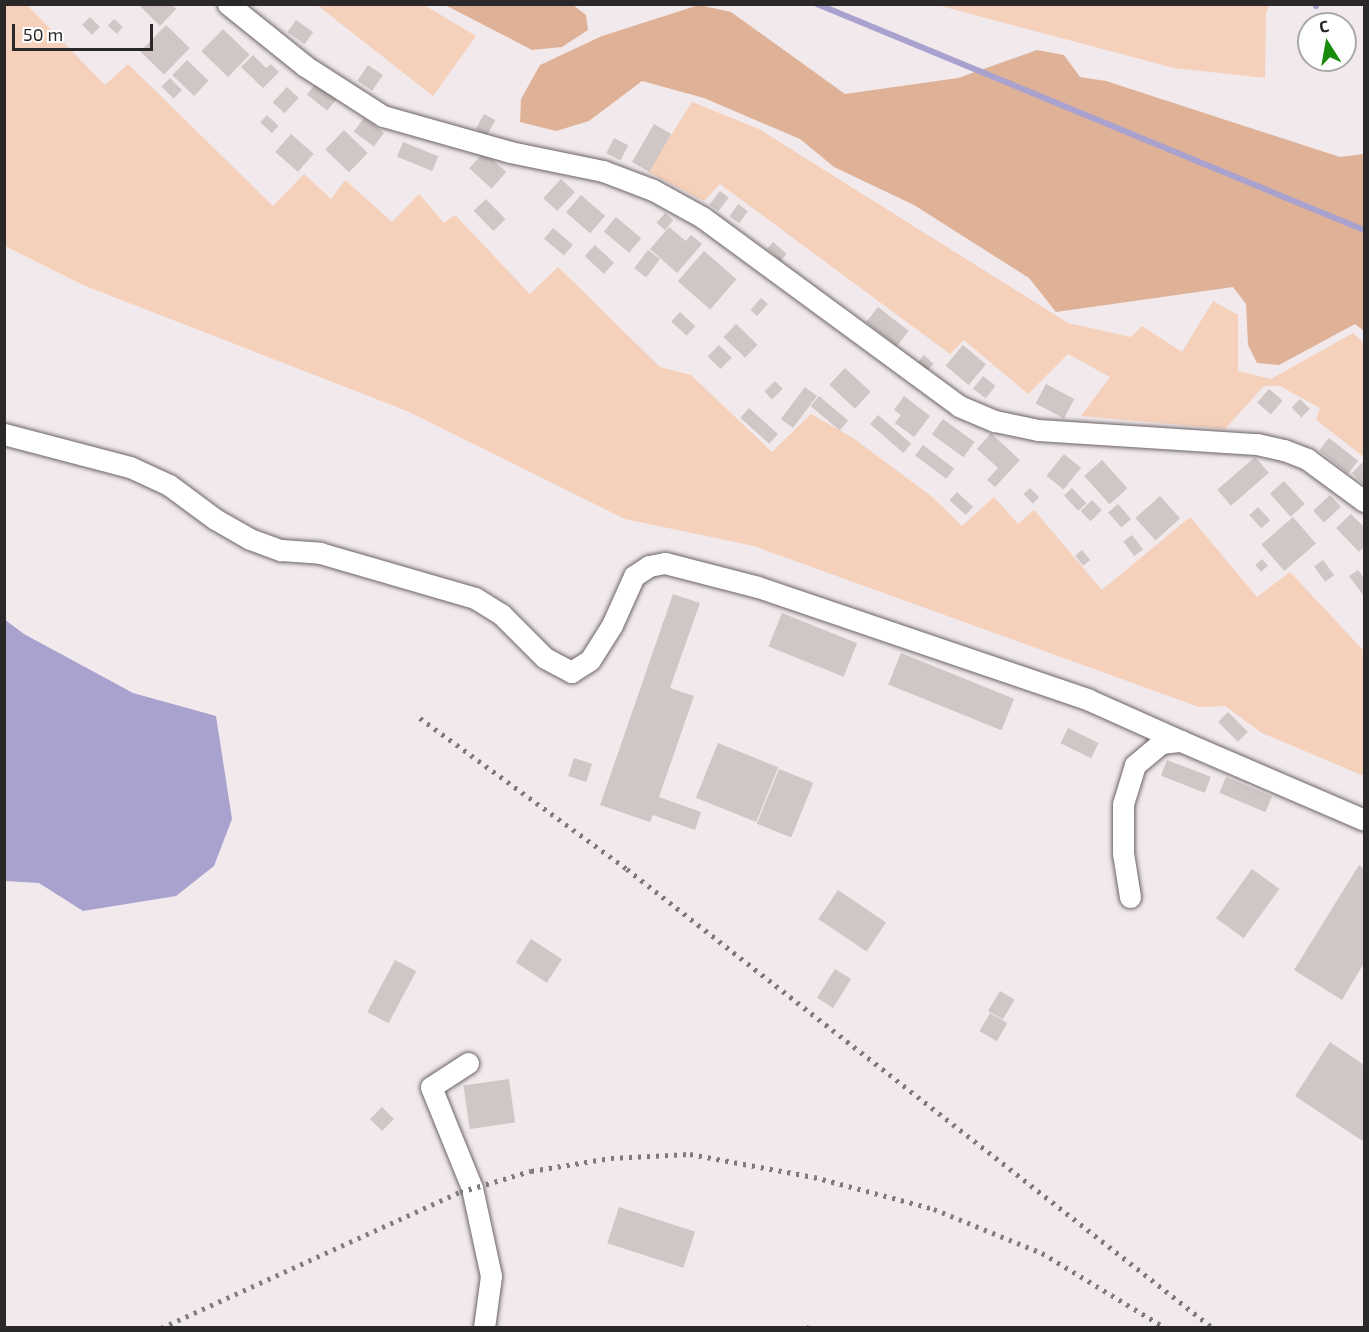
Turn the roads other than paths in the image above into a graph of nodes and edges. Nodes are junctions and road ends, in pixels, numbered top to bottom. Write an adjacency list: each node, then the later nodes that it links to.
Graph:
1 (228, 4): 3 (street)
2 (4, 434): 4 (street)
3 (1365, 501)
4 (1181, 741): 5 (street); 6 (street)
5 (1365, 820)
6 (1130, 897)
7 (468, 1063): 8 (street)
8 (484, 1328)

